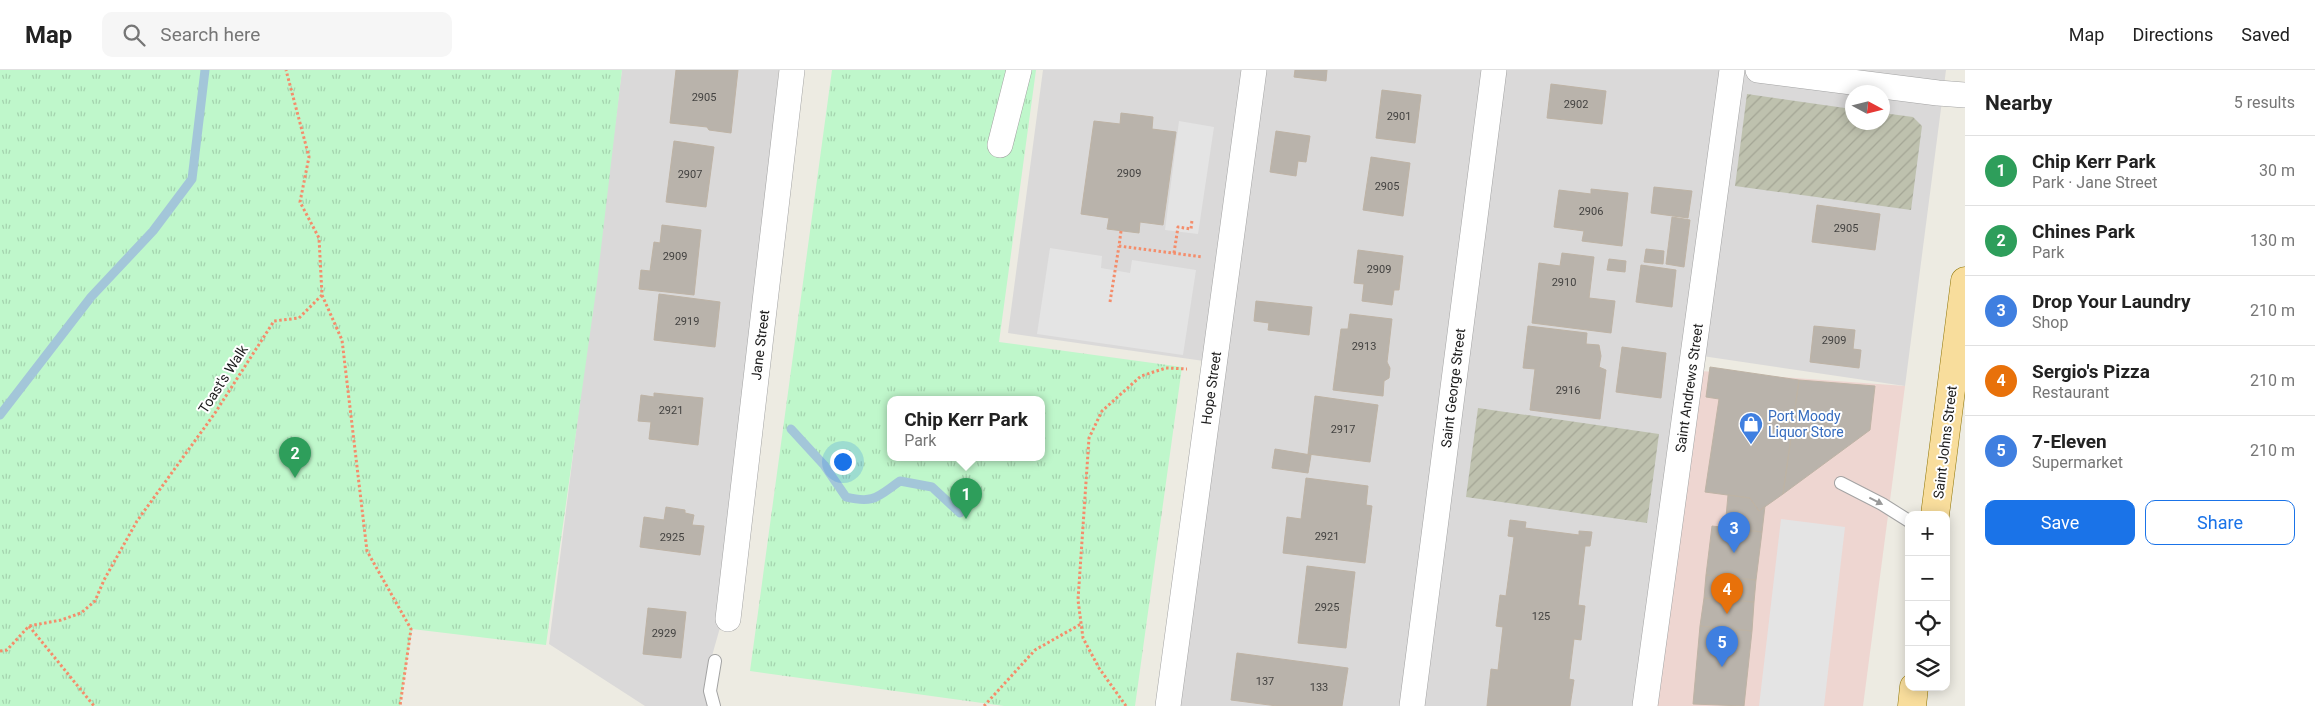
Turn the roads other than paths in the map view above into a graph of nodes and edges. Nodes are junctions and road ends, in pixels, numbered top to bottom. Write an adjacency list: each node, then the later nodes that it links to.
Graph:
1 (792, 70): 13 (street, Jane Street)
2 (1019, 70): 8 (street)
3 (1254, 70): 17 (street, Hope Street)
4 (1494, 70): 18 (street, Saint George Street)
5 (1732, 70): 19 (street, Saint Andrews Street)
6 (1758, 70): 7 (street)
7 (1965, 94)
8 (1000, 145)
9 (1965, 281): 11 (main road, Saint Johns Street)
10 (1841, 483): 12 (lane, one-way to 12)
11 (1936, 511)
12 (1905, 518)
13 (728, 619)
14 (715, 662): 16 (lane)
15 (1914, 691): 20 (main road)
16 (714, 706)
17 (1168, 706)
18 (1412, 706)
19 (1646, 706)
20 (1912, 706)

